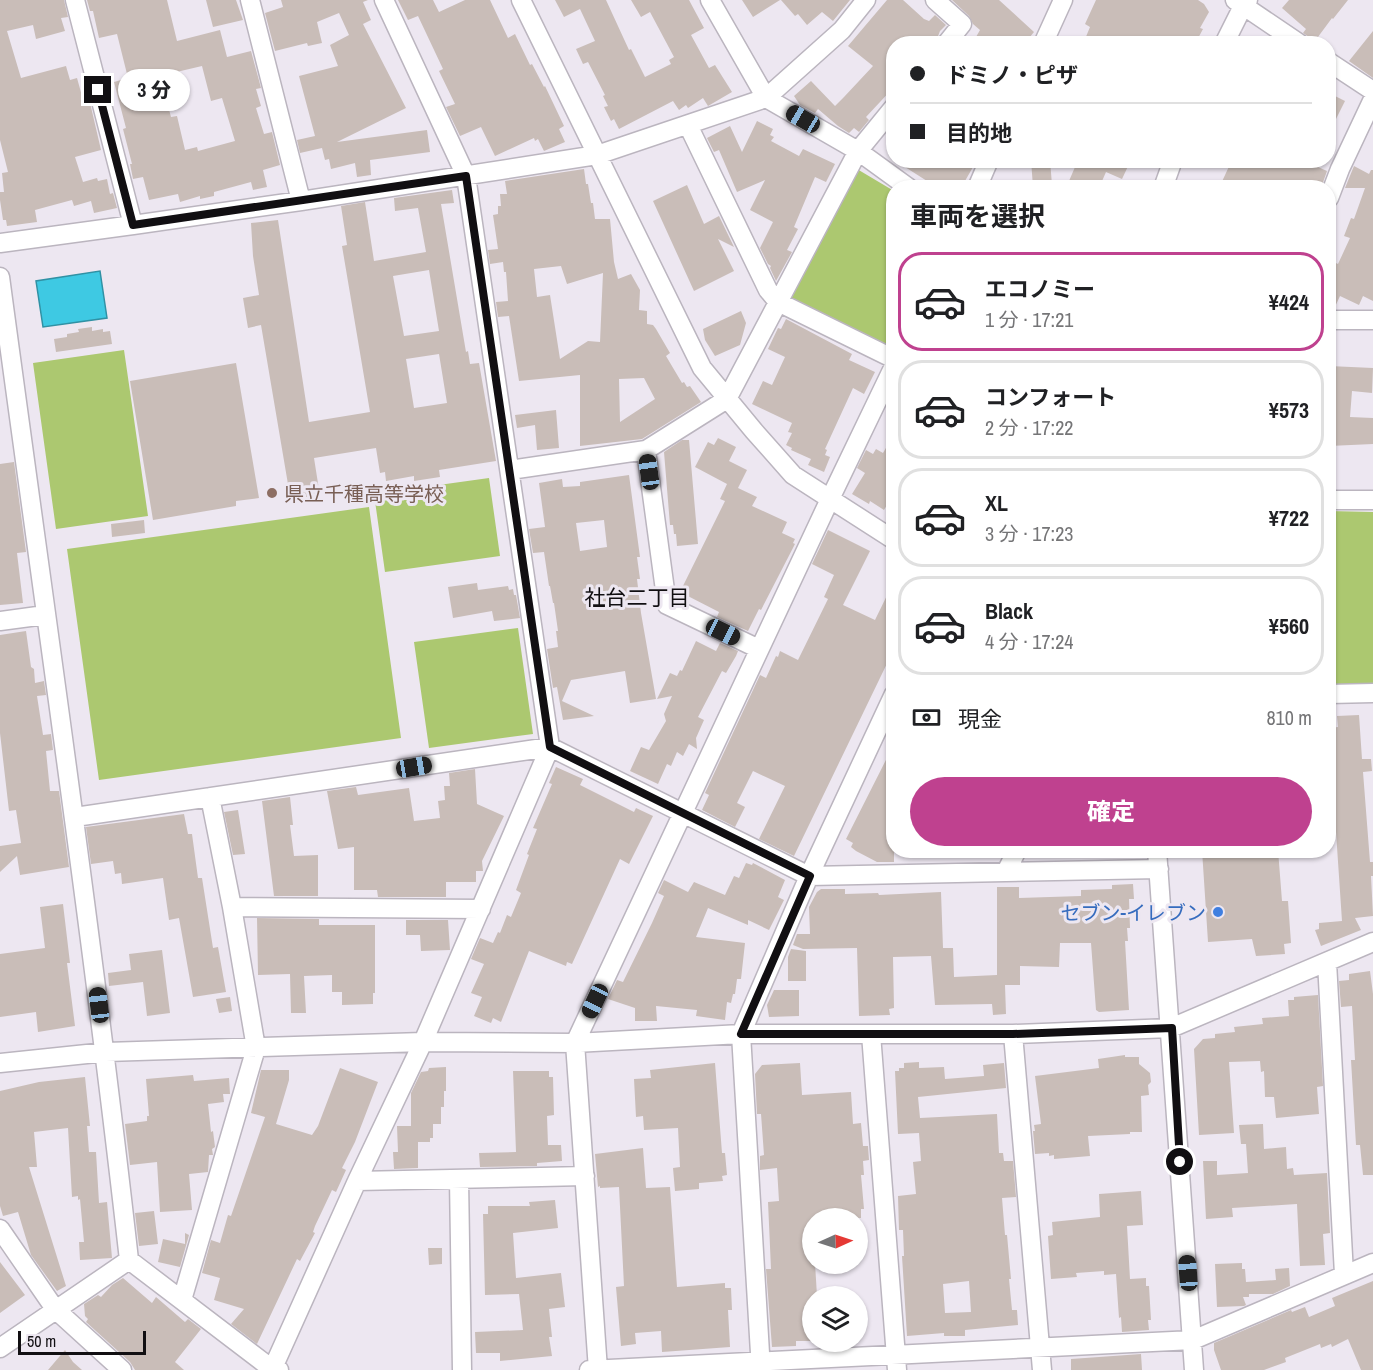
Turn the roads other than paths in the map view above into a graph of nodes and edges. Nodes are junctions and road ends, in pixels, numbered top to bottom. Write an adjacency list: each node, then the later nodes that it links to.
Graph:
1 (75, 0): 26 (street)
2 (250, 0): 25 (street)
3 (384, 0): 22 (street)
4 (521, 0): 21 (street)
5 (710, 0): 16 (street)
6 (866, 0): 16 (street)
7 (935, 0): 10 (street)
8 (1063, 0): 11 (street)
9 (1242, 2): 12 (street); 13 (street)
10 (952, 36)
11 (1047, 36)
12 (1227, 36)
13 (1289, 36)
14 (1336, 67): 15 (street)
15 (1373, 91)
16 (766, 98): 19 (street); 20 (street)
17 (1373, 99): 24 (street)
18 (886, 117): 20 (street)
19 (688, 125): 21 (street); 29 (street)
20 (858, 151): 23 (street); 29 (street)
21 (597, 155): 22 (street); 34 (street)
22 (466, 176): 25 (street); 36 (street)
23 (898, 180)
24 (1336, 180)
25 (302, 201): 26 (street)
26 (133, 225): 27 (street)
27 (0, 243)
28 (0, 277): 41 (street)
29 (778, 302): 32 (street); 34 (street)
30 (1336, 320): 31 (street)
31 (1373, 320)
32 (886, 355)
33 (886, 383): 37 (street)
34 (727, 399): 35 (street); 37 (street)
35 (646, 450): 36 (street); 43 (street)
36 (510, 470): 47 (street)
37 (830, 499): 40 (street); 43 (street)
38 (1336, 500): 39 (street)
39 (1373, 500)
40 (886, 535)
41 (45, 615): 42 (street); 50 (street)
42 (0, 621)
43 (759, 649): 49 (street)
44 (1373, 693): 45 (street)
45 (1336, 694)
46 (886, 711): 55 (street)
47 (550, 747): 48 (street); 49 (street); 57 (street)
48 (210, 797): 50 (street); 56 (street)
49 (683, 813): 55 (street); 65 (street)
50 (75, 817): 67 (street)
51 (1013, 858): 54 (street)
52 (1158, 858): 53 (street)
53 (1159, 869): 54 (street); 60 (street)
54 (1006, 872): 55 (street)
55 (810, 876): 61 (street)
56 (232, 907): 57 (street); 66 (street)
57 (481, 909): 64 (street)
58 (1373, 942): 59 (street)
59 (1327, 962): 60 (street); 75 (street)
60 (1172, 1028): 63 (street); 78 (street)
61 (741, 1034): 62 (street); 65 (street); 82 (street)
62 (871, 1034): 63 (street); 81 (street)
63 (1013, 1034): 79 (street)
64 (423, 1042): 65 (street); 66 (street); 71 (street)
65 (575, 1043): 69 (street)
66 (256, 1048): 67 (street); 76 (street)
67 (106, 1052): 68 (street); 73 (street)
68 (0, 1063)
69 (585, 1176): 70 (street); 87 (street)
70 (459, 1179): 71 (street); 85 (street)
71 (357, 1180): 84 (street)
72 (0, 1229): 77 (street)
73 (129, 1260): 76 (street); 77 (street)
74 (1373, 1263): 75 (street)
75 (1344, 1274): 78 (street)
76 (182, 1300): 84 (street)
77 (55, 1309): 80 (street); 83 (street)
78 (1192, 1340): 79 (street); 89 (street)
79 (1040, 1346): 81 (street); 88 (street)
80 (0, 1348)
81 (896, 1362): 82 (street)
82 (761, 1366): 87 (street)
83 (122, 1370)
84 (274, 1370)
85 (462, 1370)
86 (589, 1370): 87 (street)
87 (598, 1370)
88 (1042, 1370)
89 (1194, 1370)

